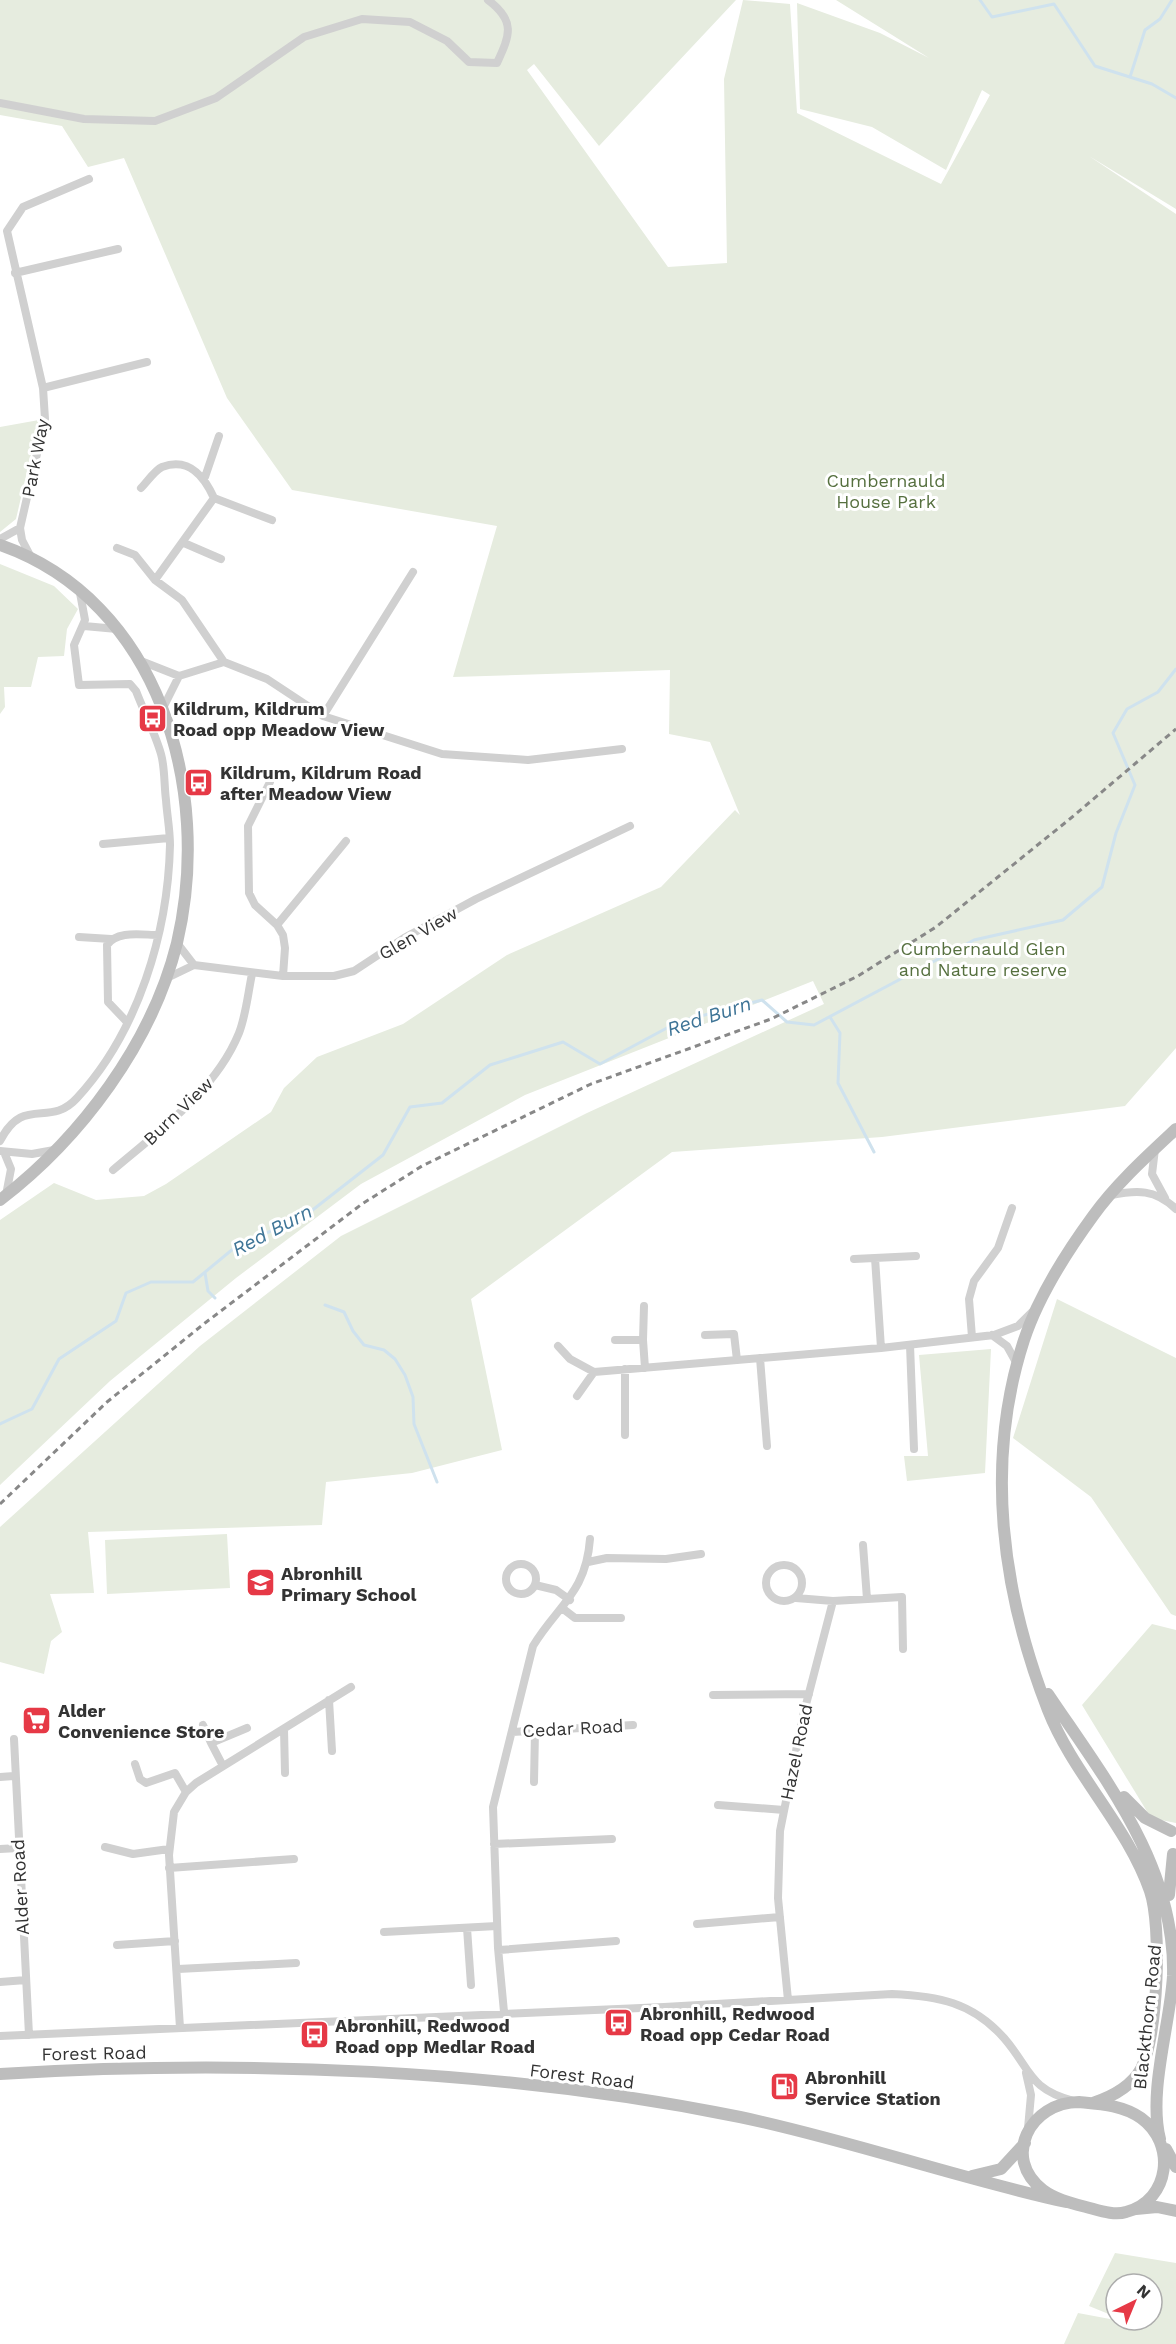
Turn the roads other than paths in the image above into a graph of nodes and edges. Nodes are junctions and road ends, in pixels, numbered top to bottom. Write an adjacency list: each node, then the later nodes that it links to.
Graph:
1 (488, 0): 2 (street)
2 (0, 103)
3 (89, 179): 5 (street, Park Way)
4 (118, 249): 5 (street)
5 (15, 273): 7 (street, Park Way)
6 (147, 362): 7 (street)
7 (43, 388): 13 (street, Park Way)
8 (219, 436): 9 (street)
9 (205, 477): 10 (street); 11 (street)
10 (141, 488)
11 (214, 498): 12 (street); 15 (street)
12 (272, 520)
13 (21, 528): 14 (street); 18 (street)
14 (0, 539)
15 (184, 543): 19 (street); 21 (street)
16 (0, 545): 18 (street)
17 (117, 548): 21 (street)
18 (32, 559): 22 (street)
19 (221, 559)
20 (413, 572): 29 (street)
21 (155, 580): 26 (street)
22 (80, 589): 23 (street); 24 (street)
23 (84, 626): 24 (street); 33 (street)
24 (117, 629): 25 (street)
25 (141, 661): 27 (street); 28 (street)
26 (224, 662): 27 (street); 29 (street)
27 (178, 676): 28 (street)
28 (163, 708): 40 (street)
29 (323, 716): 30 (street)
30 (622, 749)
31 (270, 782): 36 (street)
32 (630, 826): 43 (street, Glen View)
33 (169, 838): 35 (street); 37 (street)
34 (346, 841): 36 (street)
35 (104, 844)
36 (277, 925): 43 (street)
37 (158, 934): 39 (street); 45 (street)
38 (79, 937): 39 (street)
39 (111, 939): 45 (street)
40 (177, 943): 41 (street); 44 (street)
41 (194, 965): 42 (street, Glen View); 44 (street)
42 (252, 974): 43 (street, Glen View); 51 (street, Burn View)
43 (282, 976)
44 (165, 979): 48 (street)
45 (127, 1022): 47 (street)
46 (1176, 1129): 49 (street, Blackthorn Road)
47 (0, 1141)
48 (58, 1149): 50 (street); 53 (street)
49 (1155, 1149): 52 (street, Blackthorn Road); 54 (street)
50 (2, 1152): 53 (street)
51 (113, 1170)
52 (1111, 1195): 54 (street); 60 (street, Blackthorn Road)
53 (3, 1198)
54 (1167, 1200): 56 (street)
55 (1012, 1208): 64 (street)
56 (1176, 1209)
57 (916, 1256): 58 (street)
58 (875, 1258): 59 (street); 69 (street)
59 (854, 1259)
60 (1042, 1301): 63 (street); 72 (street, Blackthorn Road)
61 (644, 1306): 66 (street)
62 (705, 1335): 71 (street)
63 (992, 1335): 64 (street); 72 (street)
64 (972, 1337): 67 (street)
65 (615, 1340): 66 (street)
66 (643, 1340): 73 (street)
67 (910, 1345): 69 (street); 79 (street)
68 (558, 1346): 75 (street)
69 (881, 1348): 70 (street)
70 (760, 1358): 71 (street); 78 (street)
71 (737, 1360): 73 (street)
72 (1017, 1364): 92 (street, Blackthorn Road)
73 (645, 1368): 74 (street)
74 (625, 1369): 75 (street); 77 (street)
75 (594, 1372): 76 (street)
76 (577, 1396)
77 (625, 1435)
78 (767, 1446)
79 (914, 1449)
80 (590, 1539): 83 (street, Cedar Road)
81 (863, 1545): 86 (street)
82 (701, 1554): 83 (street)
83 (588, 1562): 87 (street, Cedar Road)
84 (535, 1585): 87 (street)
85 (796, 1598): 85 (street); 88 (street)
86 (867, 1599): 88 (street); 91 (street)
87 (570, 1600): 89 (street, Cedar Road)
88 (833, 1601): 94 (street, Hazel Road)
89 (562, 1608): 90 (street); 102 (street, Cedar Road)
90 (621, 1618)
91 (903, 1649)
92 (1040, 1683): 108 (street, Blackthorn Road); 116 (street, Blackthorn Road)
93 (351, 1687): 96 (street)
94 (809, 1694): 95 (street, Hazel Road); 115 (street, Hazel Road)
95 (713, 1695)
96 (329, 1700): 100 (street); 105 (street)
97 (203, 1725): 104 (street)
98 (633, 1725): 101 (street, Cedar Road)
99 (247, 1728): 104 (street)
100 (284, 1729): 107 (street); 109 (street)
101 (536, 1731): 102 (street, Cedar Road); 112 (street)
102 (512, 1732): 120 (street, Cedar Road)
103 (14, 1739): 110 (street, Alder Road)
104 (211, 1743): 107 (street)
105 (332, 1751)
106 (135, 1764): 113 (street)
107 (223, 1766): 113 (street)
108 (1099, 1767): 117 (street, Blackthorn Road); 118 (street)
109 (285, 1773)
110 (15, 1776): 111 (street); 121 (street, Alder Road)
111 (0, 1778)
112 (534, 1782)
113 (186, 1792): 124 (street)
114 (717, 1805): 115 (street, Hazel Road)
115 (784, 1810): 131 (street, Hazel Road)
116 (1109, 1812): 117 (street); 129 (street, Blackthorn Road)
117 (1133, 1824): 118 (street); 128 (street, Blackthorn Road)
118 (1174, 1830)
119 (612, 1839): 120 (street)
120 (494, 1844): 133 (street, Cedar Road)
121 (18, 1848): 123 (street); 142 (street, Alder Road)
122 (105, 1848): 124 (street)
123 (0, 1849)
124 (169, 1849): 127 (street)
125 (1174, 1852): 128 (street); 130 (street)
126 (294, 1859): 127 (street)
127 (169, 1868): 136 (street)
128 (1158, 1872): 129 (street); 130 (street, Blackthorn Road)
129 (1150, 1892): 153 (street, Blackthorn Road)
130 (1170, 1910): 155 (street, Blackthorn Road)
131 (780, 1917): 132 (street); 145 (street, Hazel Road)
132 (696, 1924)
133 (497, 1926): 134 (street); 139 (street, Cedar Road)
134 (467, 1928): 135 (street); 144 (street)
135 (384, 1932)
136 (175, 1941): 138 (street); 141 (street)
137 (616, 1941): 139 (street)
138 (117, 1945)
139 (499, 1950): 146 (street, Cedar Road)
140 (296, 1963): 141 (street)
141 (178, 1969): 147 (street)
142 (26, 1980): 143 (street); 148 (street, Alder Road)
143 (0, 1982)
144 (471, 1985)
145 (788, 2000): 146 (street); 150 (street)
146 (504, 2012): 147 (street)
147 (180, 2028): 148 (street)
148 (29, 2035): 149 (street)
149 (0, 2036)
150 (1025, 2070): 152 (street); 154 (street)
151 (0, 2074): 158 (street, Forest Road)
152 (1079, 2102): 153 (street); 154 (street)
153 (1093, 2103): 155 (street)
154 (1027, 2130): 156 (street)
155 (1161, 2139): 157 (street); 160 (street)
156 (1024, 2143): 158 (street, Forest Road); 159 (street)
157 (1176, 2167)
158 (970, 2176): 159 (street, Forest Road)
159 (1066, 2202): 160 (street)
160 (1134, 2209): 161 (street)
161 (1176, 2211)

